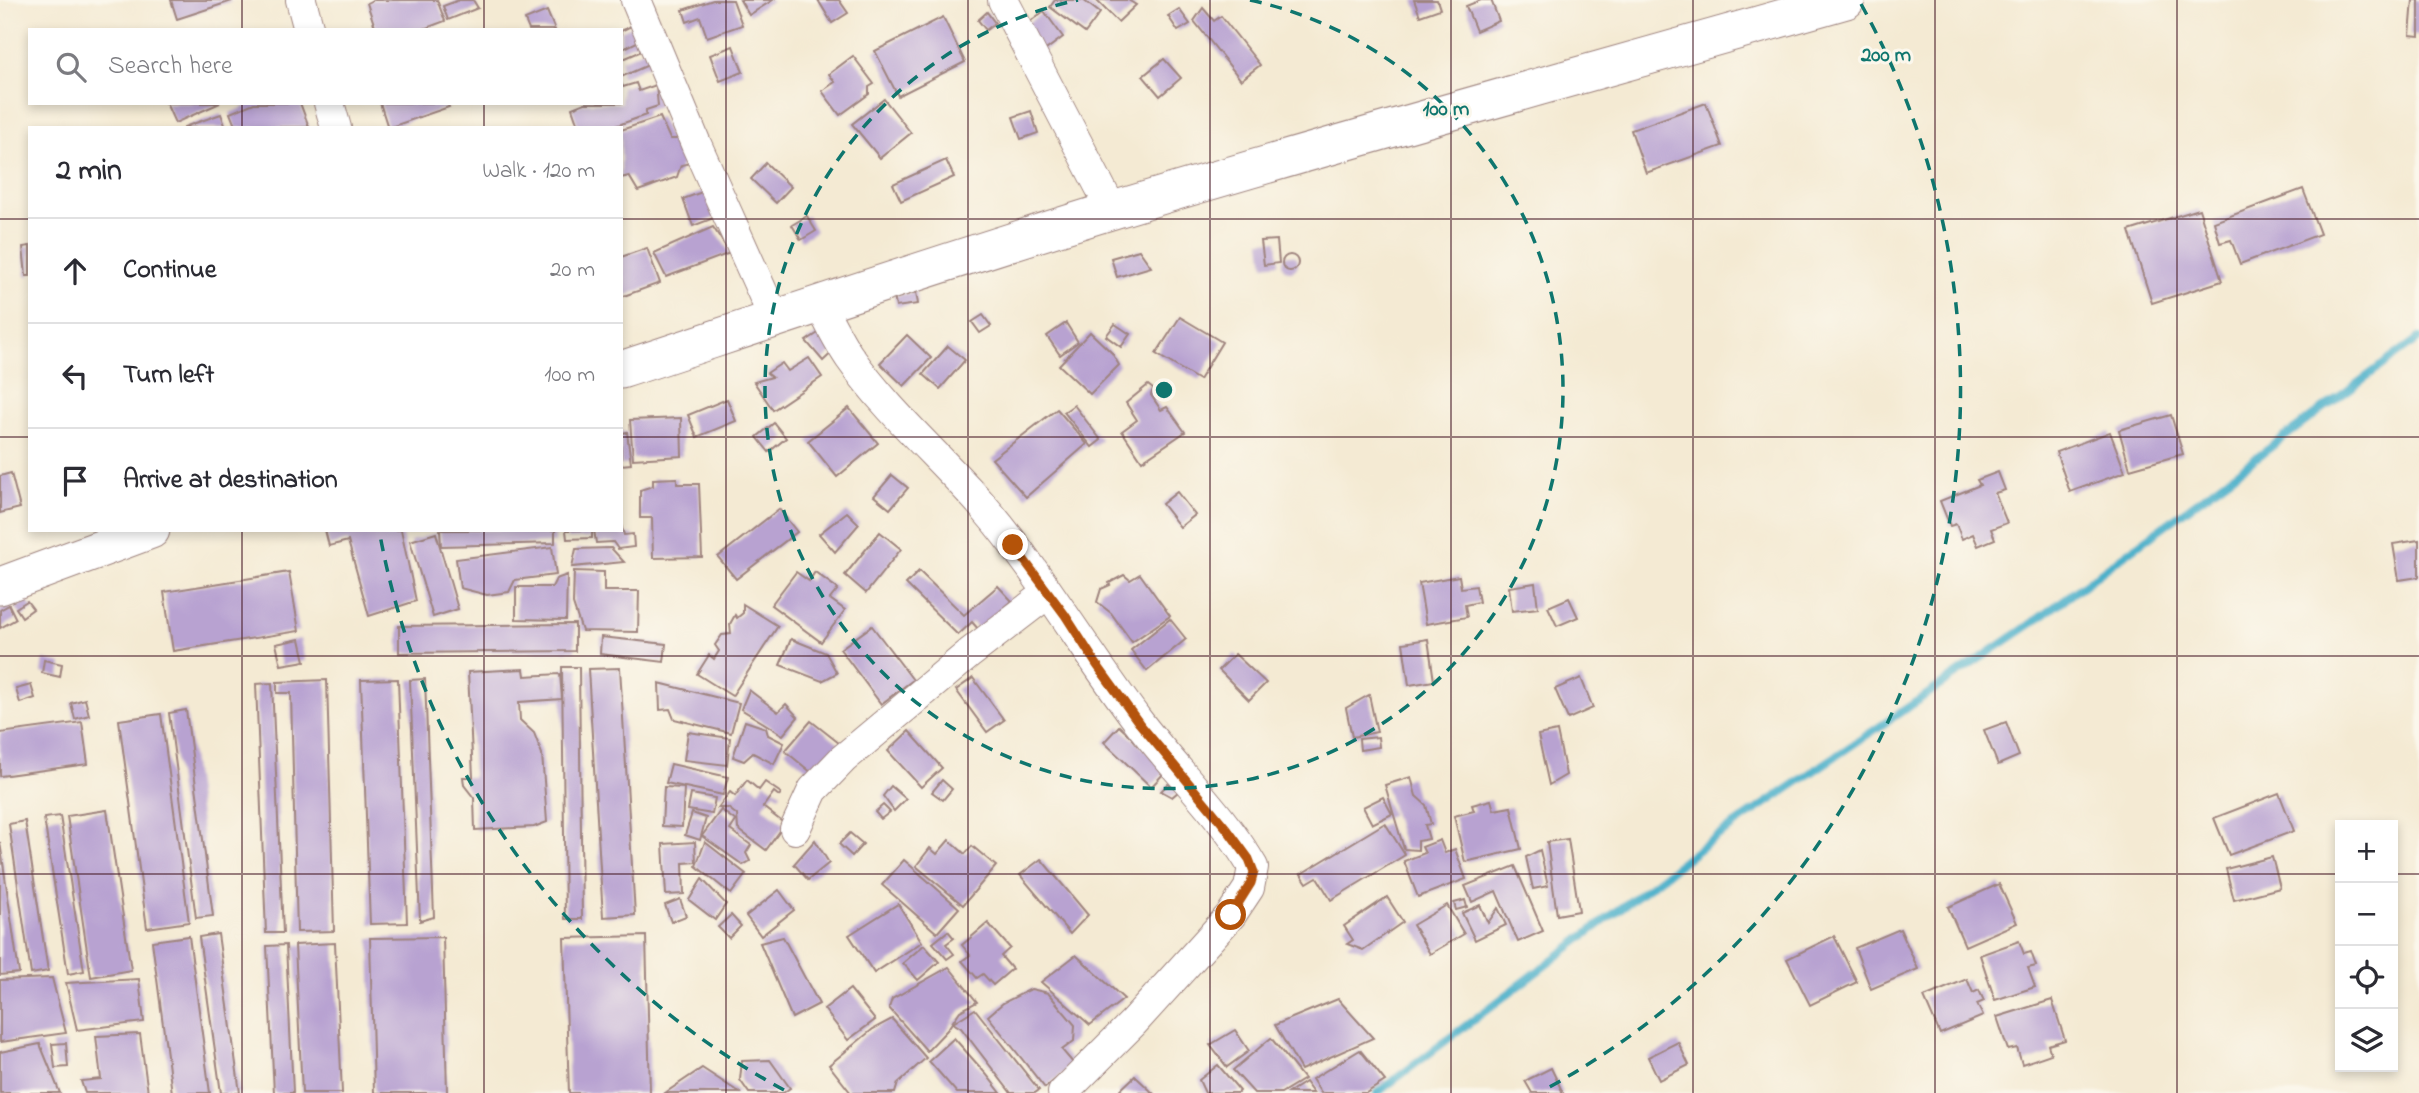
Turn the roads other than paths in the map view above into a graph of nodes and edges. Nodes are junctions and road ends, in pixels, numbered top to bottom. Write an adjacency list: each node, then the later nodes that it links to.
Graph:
1 (301, 0): 5 (street)
2 (636, 0): 10 (street)
3 (1003, 0): 8 (street)
4 (1846, 0): 8 (street)
5 (308, 28)
6 (330, 105): 7 (street)
7 (336, 126)
8 (1112, 211): 9 (street)
9 (819, 303): 10 (street); 14 (street)
10 (774, 318): 11 (street)
11 (623, 369)
12 (146, 532): 13 (street)
13 (0, 586)
14 (1048, 593): 15 (street); 16 (street)
15 (795, 828)
16 (1063, 1093)

